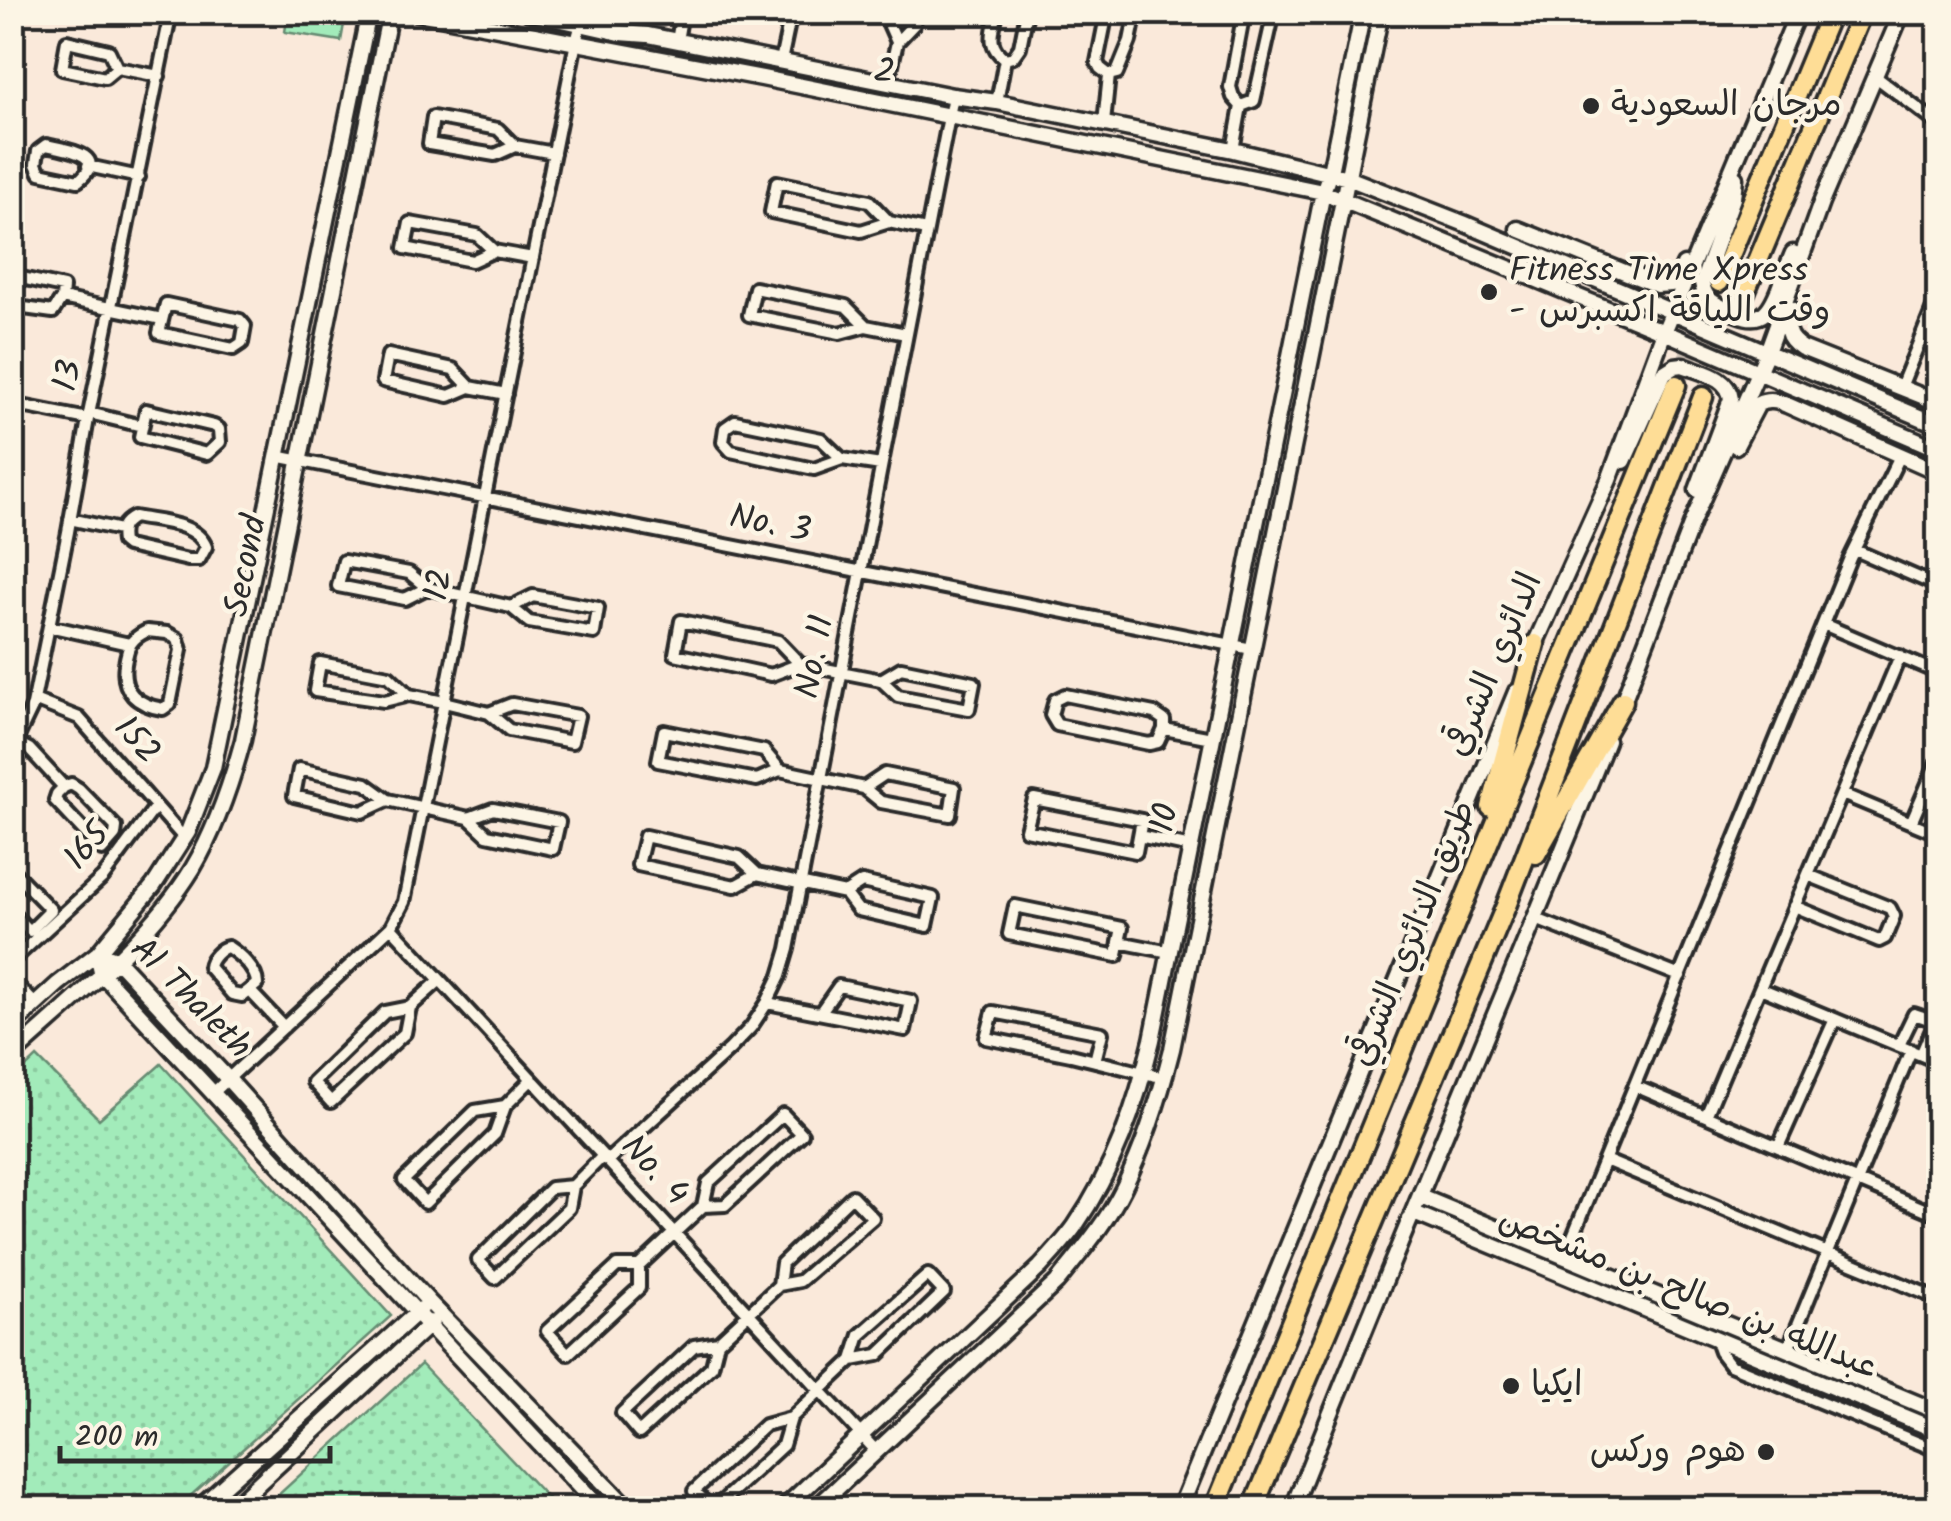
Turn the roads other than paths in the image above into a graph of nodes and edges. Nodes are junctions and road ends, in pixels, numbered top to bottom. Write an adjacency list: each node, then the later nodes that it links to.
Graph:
1 (171, 12): 31 (street, 13)
2 (369, 12): 83 (street, Second)
3 (390, 12): 86 (street, Second)
4 (413, 12): 25 (street, 2)
5 (527, 12): 22 (street, 2)
6 (682, 12): 24 (street)
7 (798, 12): 23 (street)
8 (890, 12): 26 (street)
9 (917, 12): 26 (street)
10 (997, 12): 27 (street)
11 (1027, 12): 27 (street)
12 (1106, 12): 30 (street)
13 (1136, 12): 30 (street)
14 (1244, 12): 36 (street)
15 (1274, 12): 36 (street)
16 (1363, 12): 45 (street, 10)
17 (1381, 12): 47 (street, 10)
18 (1798, 12): 43 (street, الدائري الشرقي)
19 (1831, 12): 56 (highway)
20 (1862, 12): 58 (highway)
21 (1902, 12): 32 (street)
22 (582, 18): 24 (street, 2); 25 (street, 12)
23 (787, 18): 28 (street)
24 (677, 40): 28 (street, 2)
25 (576, 42): 37 (street, 2); 42 (street, 12)
26 (897, 42): 33 (street)
27 (1004, 59): 35 (street)
28 (781, 62): 33 (street, 2)
29 (117, 68): 29 (street); 31 (street)
30 (1108, 75): 38 (street)
31 (159, 76): 46 (street, 13)
32 (1876, 77): 39 (street); 50 (street)
33 (888, 83): 34 (street, 2)
34 (953, 96): 35 (street, 2); 37 (street, No. 11)
35 (996, 102): 38 (street, 2)
36 (1241, 106): 41 (street)
37 (948, 116): 48 (street, 2); 53 (street, No. 11)
38 (1104, 124): 41 (street, 2)
39 (1938, 124)
40 (516, 146): 40 (street); 42 (street)
41 (1234, 150): 45 (street, 2)
42 (554, 153): 55 (street, 12)
43 (1738, 158): 50 (street); 52 (street); 63 (street, الدائري الشرقي)
44 (88, 166): 44 (street); 46 (street)
45 (1330, 172): 47 (street, 2); 48 (street, 10)
46 (139, 176): 62 (street, 13)
47 (1348, 178): 49 (street, 10); 63 (street, 2)
48 (1324, 192): 49 (street, 2); 104 (street, 10)
49 (1343, 200): 66 (street, 2); 105 (street, 10)
50 (1821, 203): 68 (street); 71 (street)
51 (889, 222): 51 (street); 53 (street)
52 (1518, 228)
53 (926, 230): 67 (street, No. 11)
54 (494, 251): 54 (street); 55 (street)
55 (533, 258): 73 (street, 12)
56 (1719, 282)
57 (12, 283): 60 (street)
58 (1745, 292)
59 (1938, 296): 71 (street)
60 (62, 298): 61 (street); 62 (street)
61 (12, 304)
62 (112, 308): 64 (street); 79 (street, 13)
63 (1672, 312): 66 (street, الدائري الشرقي); 68 (street, 2)
64 (162, 318): 64 (street)
65 (866, 326): 65 (street); 67 (street)
66 (1664, 332): 69 (street, 2); 89 (street, الدائري الشرقي)
67 (906, 334): 87 (street, No. 11)
68 (1766, 352): 69 (street); 74 (street, 2)
69 (1758, 373): 78 (street, 2); 92 (street)
70 (1676, 385): 137 (highway, طريق الدائري الشرقي)
71 (1901, 387): 76 (street)
72 (470, 388): 72 (street); 73 (street)
73 (506, 394): 90 (street, 12)
74 (1867, 394): 76 (street); 80 (street, 2)
75 (1702, 397): 140 (highway, طريق الدائري الشرقي)
76 (1935, 402)
77 (12, 404): 79 (street)
78 (1830, 404): 82 (street); 84 (street)
79 (88, 416): 81 (street); 91 (street, 13)
80 (1938, 425)
81 (142, 426): 81 (street)
82 (1938, 449)
83 (276, 456): 86 (street, No. 3); 132 (street, Second)
84 (1900, 456): 88 (street); 92 (street); 94 (street)
85 (842, 459): 85 (street); 87 (street)
86 (298, 460): 90 (street, No. 3); 148 (street, Second)
87 (881, 465): 95 (street, No. 11)
88 (1938, 472)
89 (1610, 480): 92 (street); 103 (street, الدائري الشرقي)
90 (486, 497): 95 (street, No. 3); 98 (street, 12)
91 (70, 520): 93 (street); 101 (street, 13)
92 (1693, 520): 113 (street)
93 (120, 530): 93 (street)
94 (1855, 550): 96 (street); 100 (street)
95 (860, 572): 104 (street, No. 3); 108 (street, No. 11)
96 (1938, 586)
97 (427, 588): 97 (street); 98 (street)
98 (466, 597): 99 (street); 114 (street, 12)
99 (512, 607): 99 (street)
100 (1823, 624): 106 (street); 151 (street)
101 (49, 626): 102 (street); 112 (street, 13)
102 (129, 644): 102 (street)
103 (1535, 644): 137 (highway); 219 (street, الدائري الشرقي)
104 (1231, 645): 105 (street, No. 3); 117 (street, 10)
105 (1252, 649): 168 (street, 10)
106 (1900, 656): 109 (street); 124 (street)
107 (800, 664): 107 (street); 108 (street)
108 (840, 672): 110 (street); 121 (street, No. 11)
109 (1938, 672)
110 (881, 680): 110 (street)
111 (409, 696): 111 (street); 114 (street)
112 (34, 700): 118 (street, 13); 126 (street, 152)
113 (1624, 701): 140 (highway); 143 (street)
114 (444, 702): 115 (street); 127 (street, 12)
115 (488, 713): 115 (street)
116 (1164, 728): 116 (street); 117 (street)
117 (1212, 738): 133 (street, 10)
118 (15, 746): 122 (street)
119 (1938, 760): 129 (street)
120 (780, 770): 120 (street); 121 (street)
121 (820, 779): 123 (street); 138 (street, No. 11)
122 (64, 787): 122 (street)
123 (864, 788): 123 (street)
124 (1842, 794): 129 (street); 136 (street)
125 (388, 800): 125 (street); 127 (street)
126 (156, 806): 132 (street, 152); 149 (street, 165)
127 (423, 808): 128 (street); 144 (street, 12)
128 (469, 818): 128 (street)
129 (1911, 823): 130 (street)
130 (1938, 834)
131 (1140, 836): 131 (street); 133 (street)
132 (184, 838): 147 (street, Second)
133 (1191, 846): 146 (street, 10)
134 (12, 870): 142 (street)
135 (757, 874): 135 (street); 138 (street)
136 (1808, 875): 141 (street); 141 (street)
137 (1471, 880): 220 (highway, طريق الدائري الشرقي)
138 (800, 884): 139 (street); 156 (street, No. 11)
139 (845, 893): 139 (street)
140 (1506, 906): 211 (highway, طريق الدائري الشرقي)
141 (1794, 906): 154 (street)
142 (12, 913)
143 (1536, 918): 151 (street); 181 (street)
144 (391, 928): 153 (street, No. 4); 162 (street, 12)
145 (1119, 942): 145 (street); 146 (street)
146 (1170, 952): 167 (street, 10)
147 (98, 953): 148 (street, Al Thaleth); 150 (street, Al Thaleth); 157 (street, Second)
148 (116, 959): 150 (street, Second); 169 (street, Al Thaleth)
149 (12, 961)
150 (102, 973): 164 (street, Second); 172 (street, Al Thaleth)
151 (1680, 976): 171 (street)
152 (12, 980): 157 (street)
153 (440, 980): 158 (street); 170 (street, No. 4)
154 (1760, 988): 160 (street); 174 (street)
155 (250, 991): 155 (street); 162 (street)
156 (767, 1002): 159 (street); 176 (street, No. 11)
157 (36, 1004): 161 (street, Second)
158 (410, 1008): 158 (street)
159 (820, 1013): 159 (street)
160 (1835, 1019): 163 (street); 175 (street)
161 (12, 1026)
162 (284, 1027): 169 (street, 12)
163 (1911, 1050): 166 (street); 178 (street)
164 (12, 1056)
165 (1095, 1061): 165 (street); 167 (street)
166 (1938, 1062)
167 (1144, 1073): 168 (street); 208 (street, 10)
168 (1164, 1078): 210 (street, 10)
169 (228, 1079): 172 (street, 12); 192 (street, Al Thaleth)
170 (532, 1079): 173 (street); 176 (street, No. 4)
171 (1635, 1086): 174 (street); 177 (street)
172 (213, 1093): 190 (street, Al Thaleth)
173 (505, 1106): 173 (street)
174 (1706, 1116): 175 (street)
175 (1778, 1147): 178 (street)
176 (605, 1159): 179 (street, No. 11); 185 (street, No. 4)
177 (1605, 1160): 186 (street); 187 (street)
178 (1857, 1181): 183 (street); 186 (street)
179 (573, 1186): 179 (street)
180 (1938, 1196): 183 (street)
181 (1421, 1197): 184 (street); 187 (street, عبدالله بن صالح بن مشخص)
182 (704, 1206): 182 (street); 185 (street)
183 (1935, 1213)
184 (1414, 1214): 197 (street, عبدالله بن صالح بن مشخص); 221 (street)
185 (674, 1233): 188 (street); 195 (street, No. 4)
186 (1828, 1253): 191 (street); 201 (street)
187 (1565, 1256): 201 (street, عبدالله بن صالح بن مشخص)
188 (639, 1266): 188 (street)
189 (779, 1285): 189 (street); 195 (street)
190 (391, 1286): 193 (street, Al Thaleth); 199 (street)
191 (1938, 1299)
192 (429, 1302): 193 (street); 194 (street, Al Thaleth)
193 (416, 1314): 196 (street, Al Thaleth); 199 (street)
194 (441, 1314): 196 (street); 215 (street, Al Thaleth)
195 (748, 1314): 198 (street); 204 (street, No. 4)
196 (428, 1326): 200 (street, Al Thaleth); 202 (street)
197 (1715, 1338): 207 (street, عبدالله بن صالح بن مشخص); 209 (street)
198 (718, 1342): 198 (street)
199 (381, 1347): 212 (street)
200 (448, 1349): 202 (street); 214 (street, Al Thaleth)
201 (1788, 1349): 205 (street, عبدالله بن صالح بن مشخص)
202 (393, 1358): 213 (street)
203 (852, 1360): 203 (street); 204 (street)
204 (820, 1391): 206 (street); 208 (street, No. 4)
205 (1938, 1412)
206 (792, 1418): 216 (street); 216 (street)
207 (1938, 1431)
208 (862, 1436): 210 (street, No. 4); 217 (street, 10)
209 (1938, 1451)
210 (877, 1452): 218 (street, 10)
211 (1255, 1505)
212 (199, 1508)
213 (232, 1508)
214 (599, 1508)
215 (628, 1508)
216 (713, 1508)
217 (784, 1508)
218 (816, 1508)
219 (1180, 1508)
220 (1214, 1508)
221 (1293, 1508)

